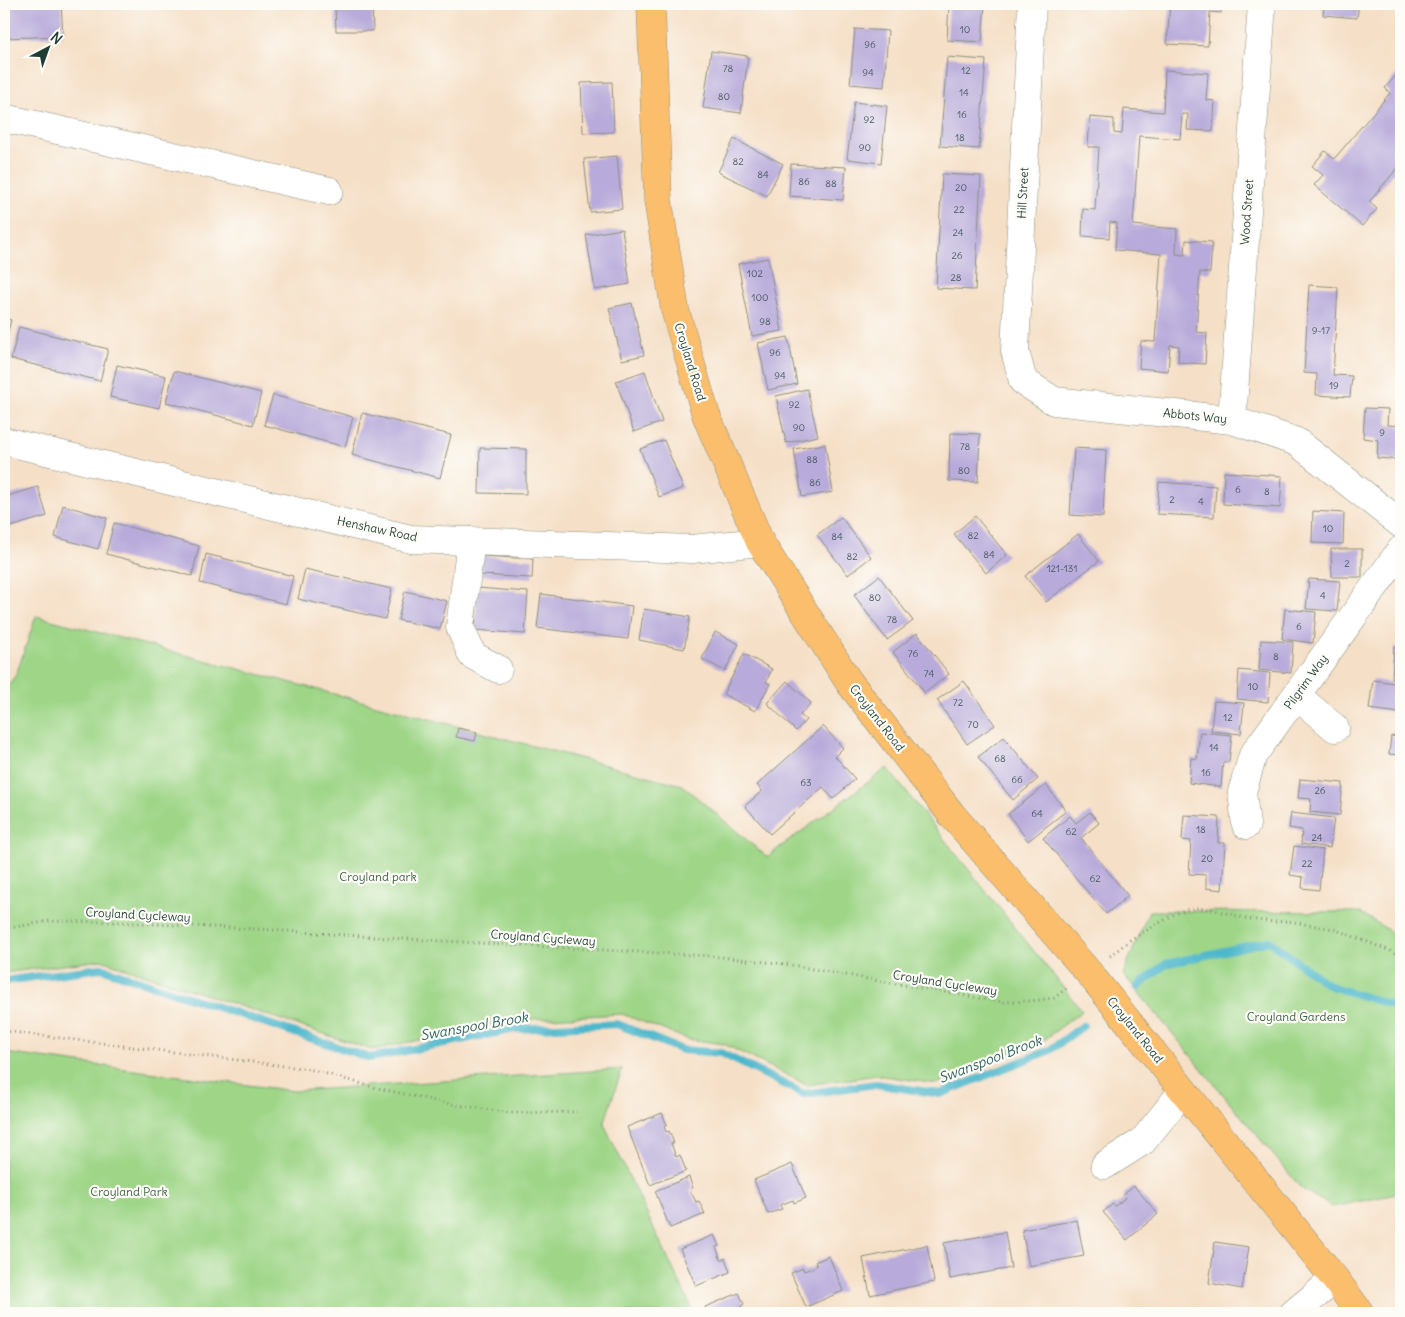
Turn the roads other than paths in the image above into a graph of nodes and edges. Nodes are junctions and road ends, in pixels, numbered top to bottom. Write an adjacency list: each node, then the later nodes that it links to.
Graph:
1 (652, 4): 11 (main road, Croyland Road)
2 (1032, 4): 6 (street, Hill Street)
3 (1262, 4): 7 (street, Wood Street)
4 (4, 118): 5 (street)
5 (329, 191)
6 (1024, 381): 7 (street, Abbots Way)
7 (1232, 420): 9 (street, Abbots Way)
8 (4, 441): 10 (street, Henshaw Road)
9 (1401, 524)
10 (471, 541): 11 (street, Henshaw Road); 13 (street)
11 (760, 542): 17 (main road, Croyland Road)
12 (1401, 550): 14 (street, Pilgrim Way)
13 (498, 669)
14 (1296, 696): 15 (street); 16 (street, Pilgrim Way)
15 (1335, 728)
16 (1246, 825)
17 (1183, 1091): 18 (street); 19 (main road, Croyland Road)
18 (1105, 1165)
19 (1335, 1279): 20 (street); 21 (main road, Croyland Road)
20 (1294, 1313)
21 (1360, 1313)

